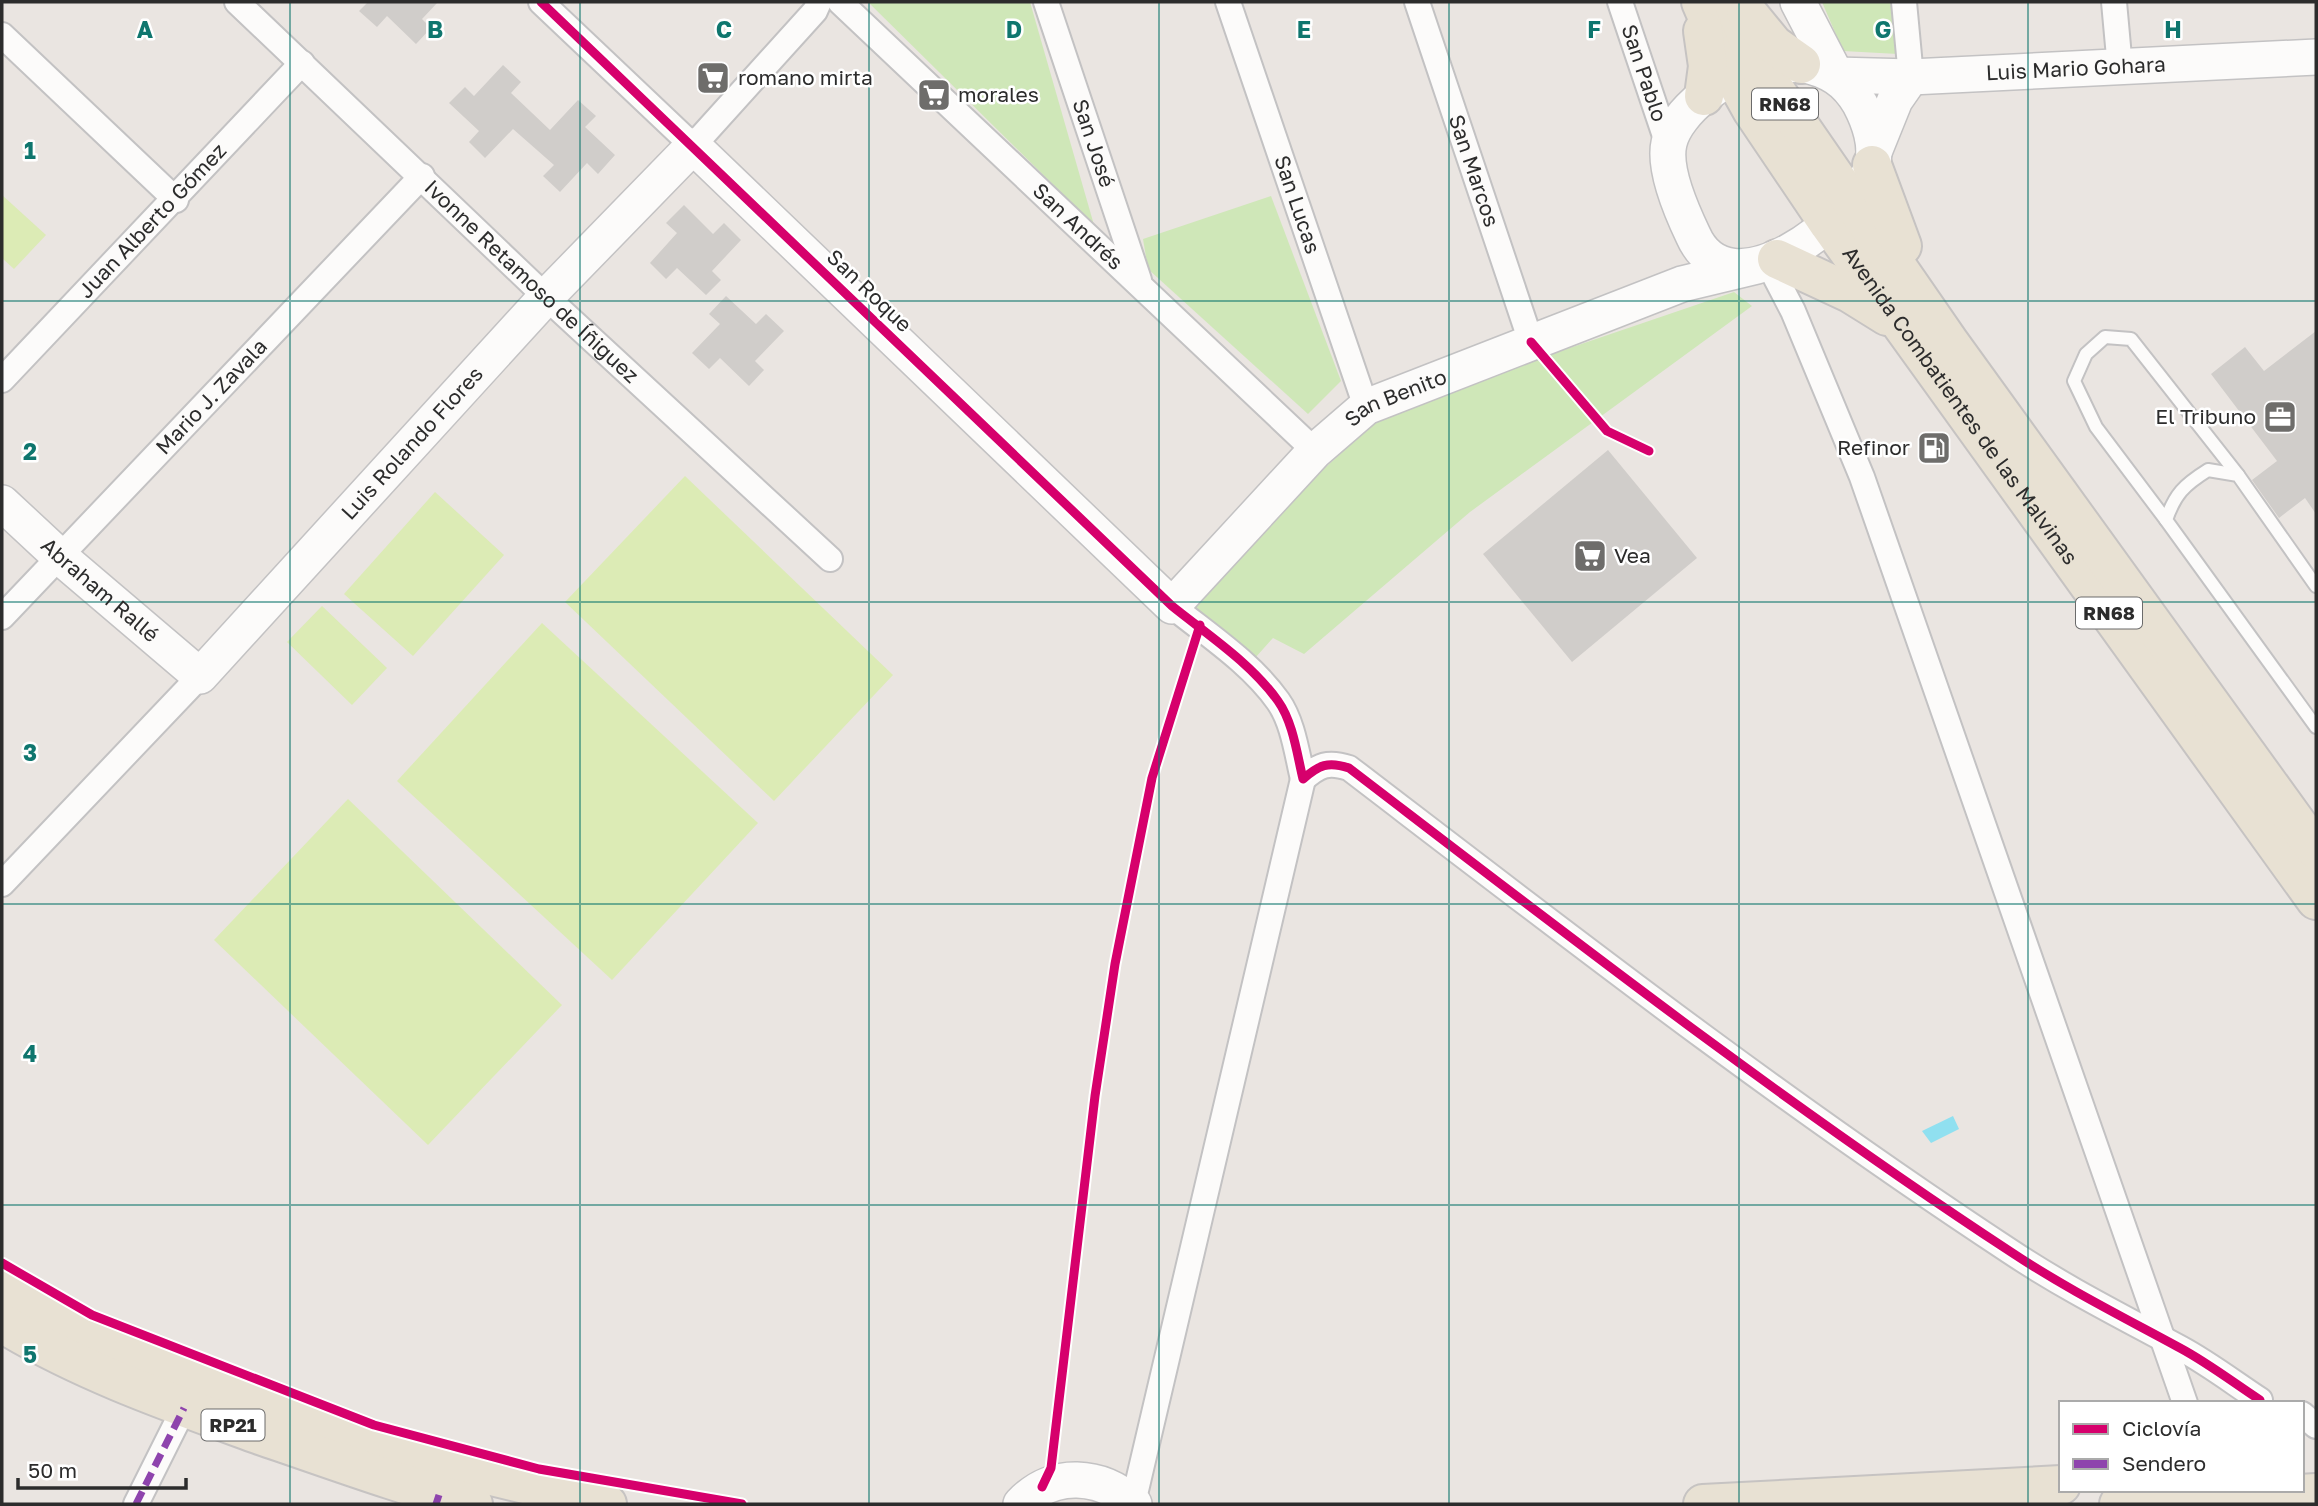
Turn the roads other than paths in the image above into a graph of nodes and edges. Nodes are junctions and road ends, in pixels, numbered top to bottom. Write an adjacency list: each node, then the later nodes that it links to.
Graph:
1 (237, 2): 17 (street, Ivonne Retamoso de Íñiguez)
2 (541, 2): 23 (street, San Roque)
3 (819, 2): 23 (street, Luis Rolando Flores)
4 (840, 2): 31 (street, San Andrés)
5 (1046, 2): 31 (street, San José)
6 (1228, 2): 37 (street, San Lucas)
7 (1417, 2): 34 (street, San Marcos)
8 (1620, 2): 22 (street, San Pablo)
9 (1699, 2): 21 (main road, Avenida Combatientes de las Malvinas / RN68)
10 (1733, 2): 21 (main road, Avenida Combatientes de las Malvinas / RN68)
11 (1740, 2): 19 (main road)
12 (1798, 2): 19 (street)
13 (1904, 2): 20 (street)
14 (2114, 2): 18 (street)
15 (2, 35): 26 (street)
16 (2316, 57): 18 (street, Luis Mario Gohara)
17 (302, 63): 25 (street, Ivonne Retamoso de Íñiguez); 26 (street, Juan Alberto Gómez)
18 (2120, 68): 20 (street, Luis Mario Gohara)
19 (1819, 70): 20 (street, Luis Mario Gohara); 21 (street, Luis Mario Gohara); 24 (street)
20 (1911, 77): 24 (street)
21 (1732, 80): 22 (street); 27 (main road, Avenida Combatientes de las Malvinas / RN68)
22 (1668, 145): 28 (street)
23 (693, 146): 32 (street, Luis Rolando Flores); 45 (street, San Roque)
24 (1873, 159): 27 (street); 35 (main road)
25 (422, 176): 32 (street, Ivonne Retamoso de Íñiguez); 42 (street, Mario J. Zavala)
26 (176, 200): 36 (street, Juan Alberto Gómez)
27 (1840, 212): 29 (street, San Benito); 33 (main road, Avenida Combatientes de las Malvinas / RN68); 35 (main road, Avenida Combatientes de las Malvinas / RN68)
28 (1696, 244): 29 (street); 30 (street)
29 (1767, 262): 30 (street, San Benito); 33 (main road); 55 (street)
30 (1682, 284): 34 (street, San Benito)
31 (1141, 285): 38 (street, San Andrés)
32 (546, 297): 43 (street, Ivonne Retamoso de Íñiguez); 47 (street, Luis Rolando Flores)
33 (1901, 325): 52 (main road, Avenida Combatientes de las Malvinas / RN68)
34 (1531, 342): 37 (street, San Benito)
35 (1949, 342): 50 (main road, Avenida Combatientes de las Malvinas / RN68)
36 (2, 380)
37 (1366, 407): 38 (street, San Benito)
38 (1315, 452): 45 (street, San Benito)
39 (2238, 475): 41 (lane); 41 (lane); 44 (lane)
40 (2, 503): 42 (street, Abraham Rallé)
41 (2166, 520): 48 (lane)
42 (59, 556): 46 (street, Mario J. Zavala); 47 (street, Abraham Rallé)
43 (830, 559)
44 (2316, 586)
45 (1172, 606): 49 (street)
46 (2, 617)
47 (200, 676): 51 (street, Luis Rolando Flores)
48 (2316, 727)
49 (1303, 779): 55 (street); 66 (street)
50 (2316, 850)
51 (2, 884)
52 (2316, 900)
53 (2, 1286): 64 (main road, RP21)
54 (2, 1322): 58 (main road, RP21)
55 (2166, 1342): 56 (street); 57 (street)
56 (2184, 1401)
57 (2257, 1401)
58 (184, 1408): 62 (main road, RP21); 63 (street)
59 (2059, 1485): 67 (main road)
60 (2316, 1493): 61 (main road)
61 (2178, 1498): 68 (main road)
62 (450, 1501)
63 (136, 1504)
64 (607, 1504)
65 (1021, 1504): 66 (street)
66 (1134, 1504)
67 (1703, 1504)
68 (2119, 1504)

